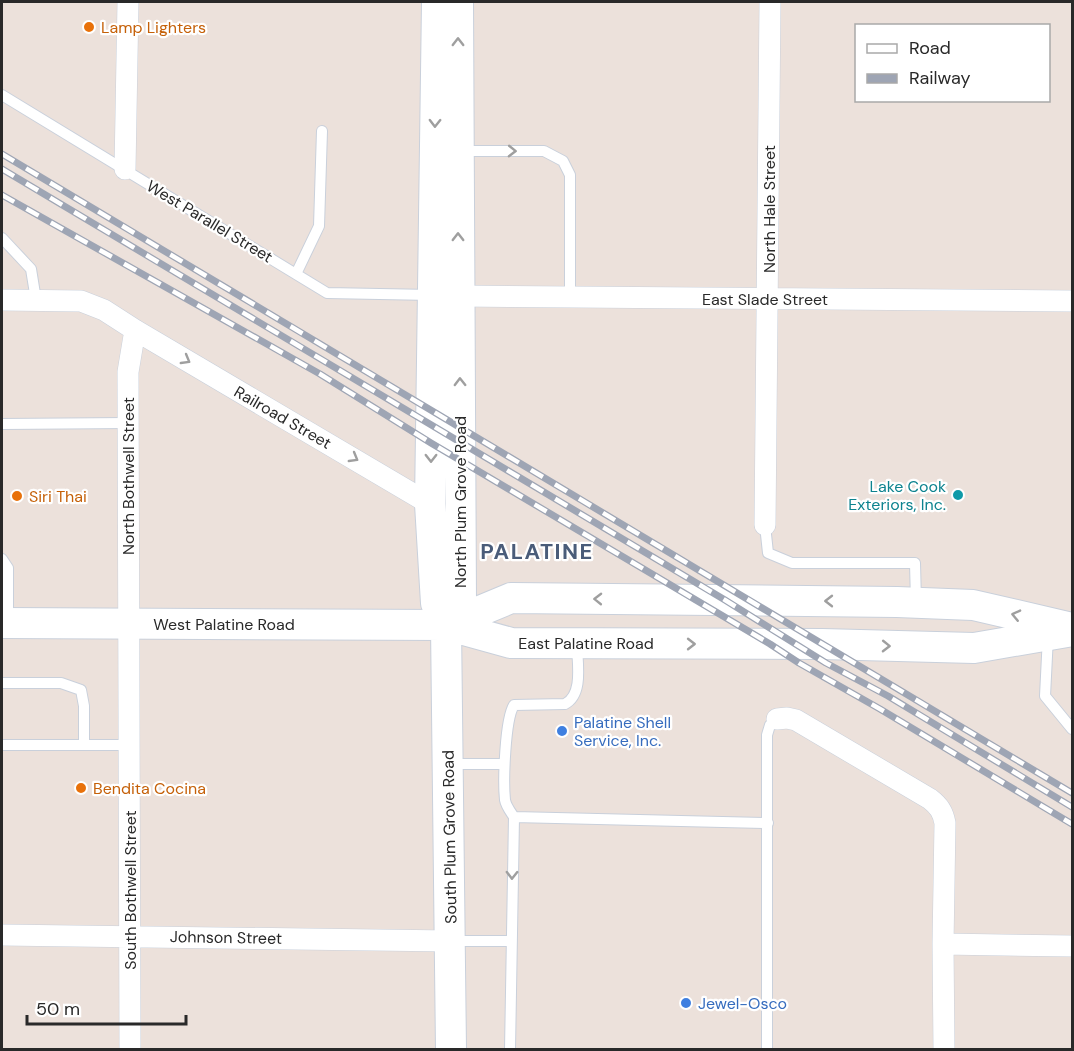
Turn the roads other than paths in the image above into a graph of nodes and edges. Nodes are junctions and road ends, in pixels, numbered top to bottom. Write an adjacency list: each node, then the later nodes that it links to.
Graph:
1 (128, 2): 8 (street)
2 (437, 2): 11 (main road, North Plum Grove Road, one-way to 11)
3 (458, 2): 7 (main road, North Plum Grove Road, one-way to 3)
4 (770, 2): 13 (street, North Hale Street)
5 (2, 95): 8 (lane, West Parallel Street)
6 (322, 131): 10 (lane)
7 (458, 151): 11 (main road, North Plum Grove Road, one-way to 7); 12 (lane, one-way to 12)
8 (125, 170): 10 (lane, West Parallel Street)
9 (2, 238): 15 (lane)
10 (296, 274): 11 (lane, West Parallel Street)
11 (445, 295): 12 (street, East Slade Street); 20 (main road, North Plum Grove Road, one-way to 20); 26 (main road, North Plum Grove Road, one-way to 11)
12 (570, 297): 13 (street, East Slade Street)
13 (769, 299): 16 (street, East Slade Street); 21 (street, North Hale Street)
14 (2, 300): 15 (street, Railroad Street)
15 (36, 300): 17 (street, Railroad Street)
16 (1072, 301)
17 (135, 330): 18 (street, North Bothwell Street); 20 (street, Railroad Street, one-way to 20)
18 (128, 423): 19 (lane); 25 (street, North Bothwell Street)
19 (2, 424)
20 (430, 504): 26 (main road, North Plum Grove Road)
21 (765, 525): 23 (lane)
22 (2, 559): 24 (lane)
23 (916, 602): 26 (main road, one-way to 26); 27 (main road, one-way to 23)
24 (5, 623): 25 (main road, West Palatine Road)
25 (129, 623): 26 (main road, West Palatine Road); 34 (street, South Bothwell Street)
26 (446, 625): 28 (main road, East Palatine Road); 35 (main road, South Plum Grove Road)
27 (1064, 632): 28 (main road, East Palatine Road, one-way to 27); 31 (lane)
28 (577, 643): 36 (lane)
29 (2, 683): 33 (lane)
30 (777, 720): 38 (lane); 43 (street)
31 (1072, 729)
32 (2, 745): 33 (lane)
33 (84, 745): 34 (lane)
34 (130, 745): 40 (street, South Bothwell Street)
35 (448, 764): 36 (lane); 41 (main road, South Plum Grove Road)
36 (504, 764): 37 (lane)
37 (514, 816): 38 (lane); 42 (lane, one-way to 42)
38 (768, 822): 48 (lane)
39 (2, 935): 40 (street, Johnson Street)
40 (130, 936): 41 (street, Johnson Street); 45 (street, South Bothwell Street)
41 (450, 941): 42 (lane); 46 (main road, South Plum Grove Road)
42 (510, 941): 47 (lane)
43 (943, 944): 44 (street); 49 (street)
44 (1072, 946)
45 (130, 1050)
46 (451, 1050)
47 (510, 1050)
48 (766, 1050)
49 (944, 1050)

